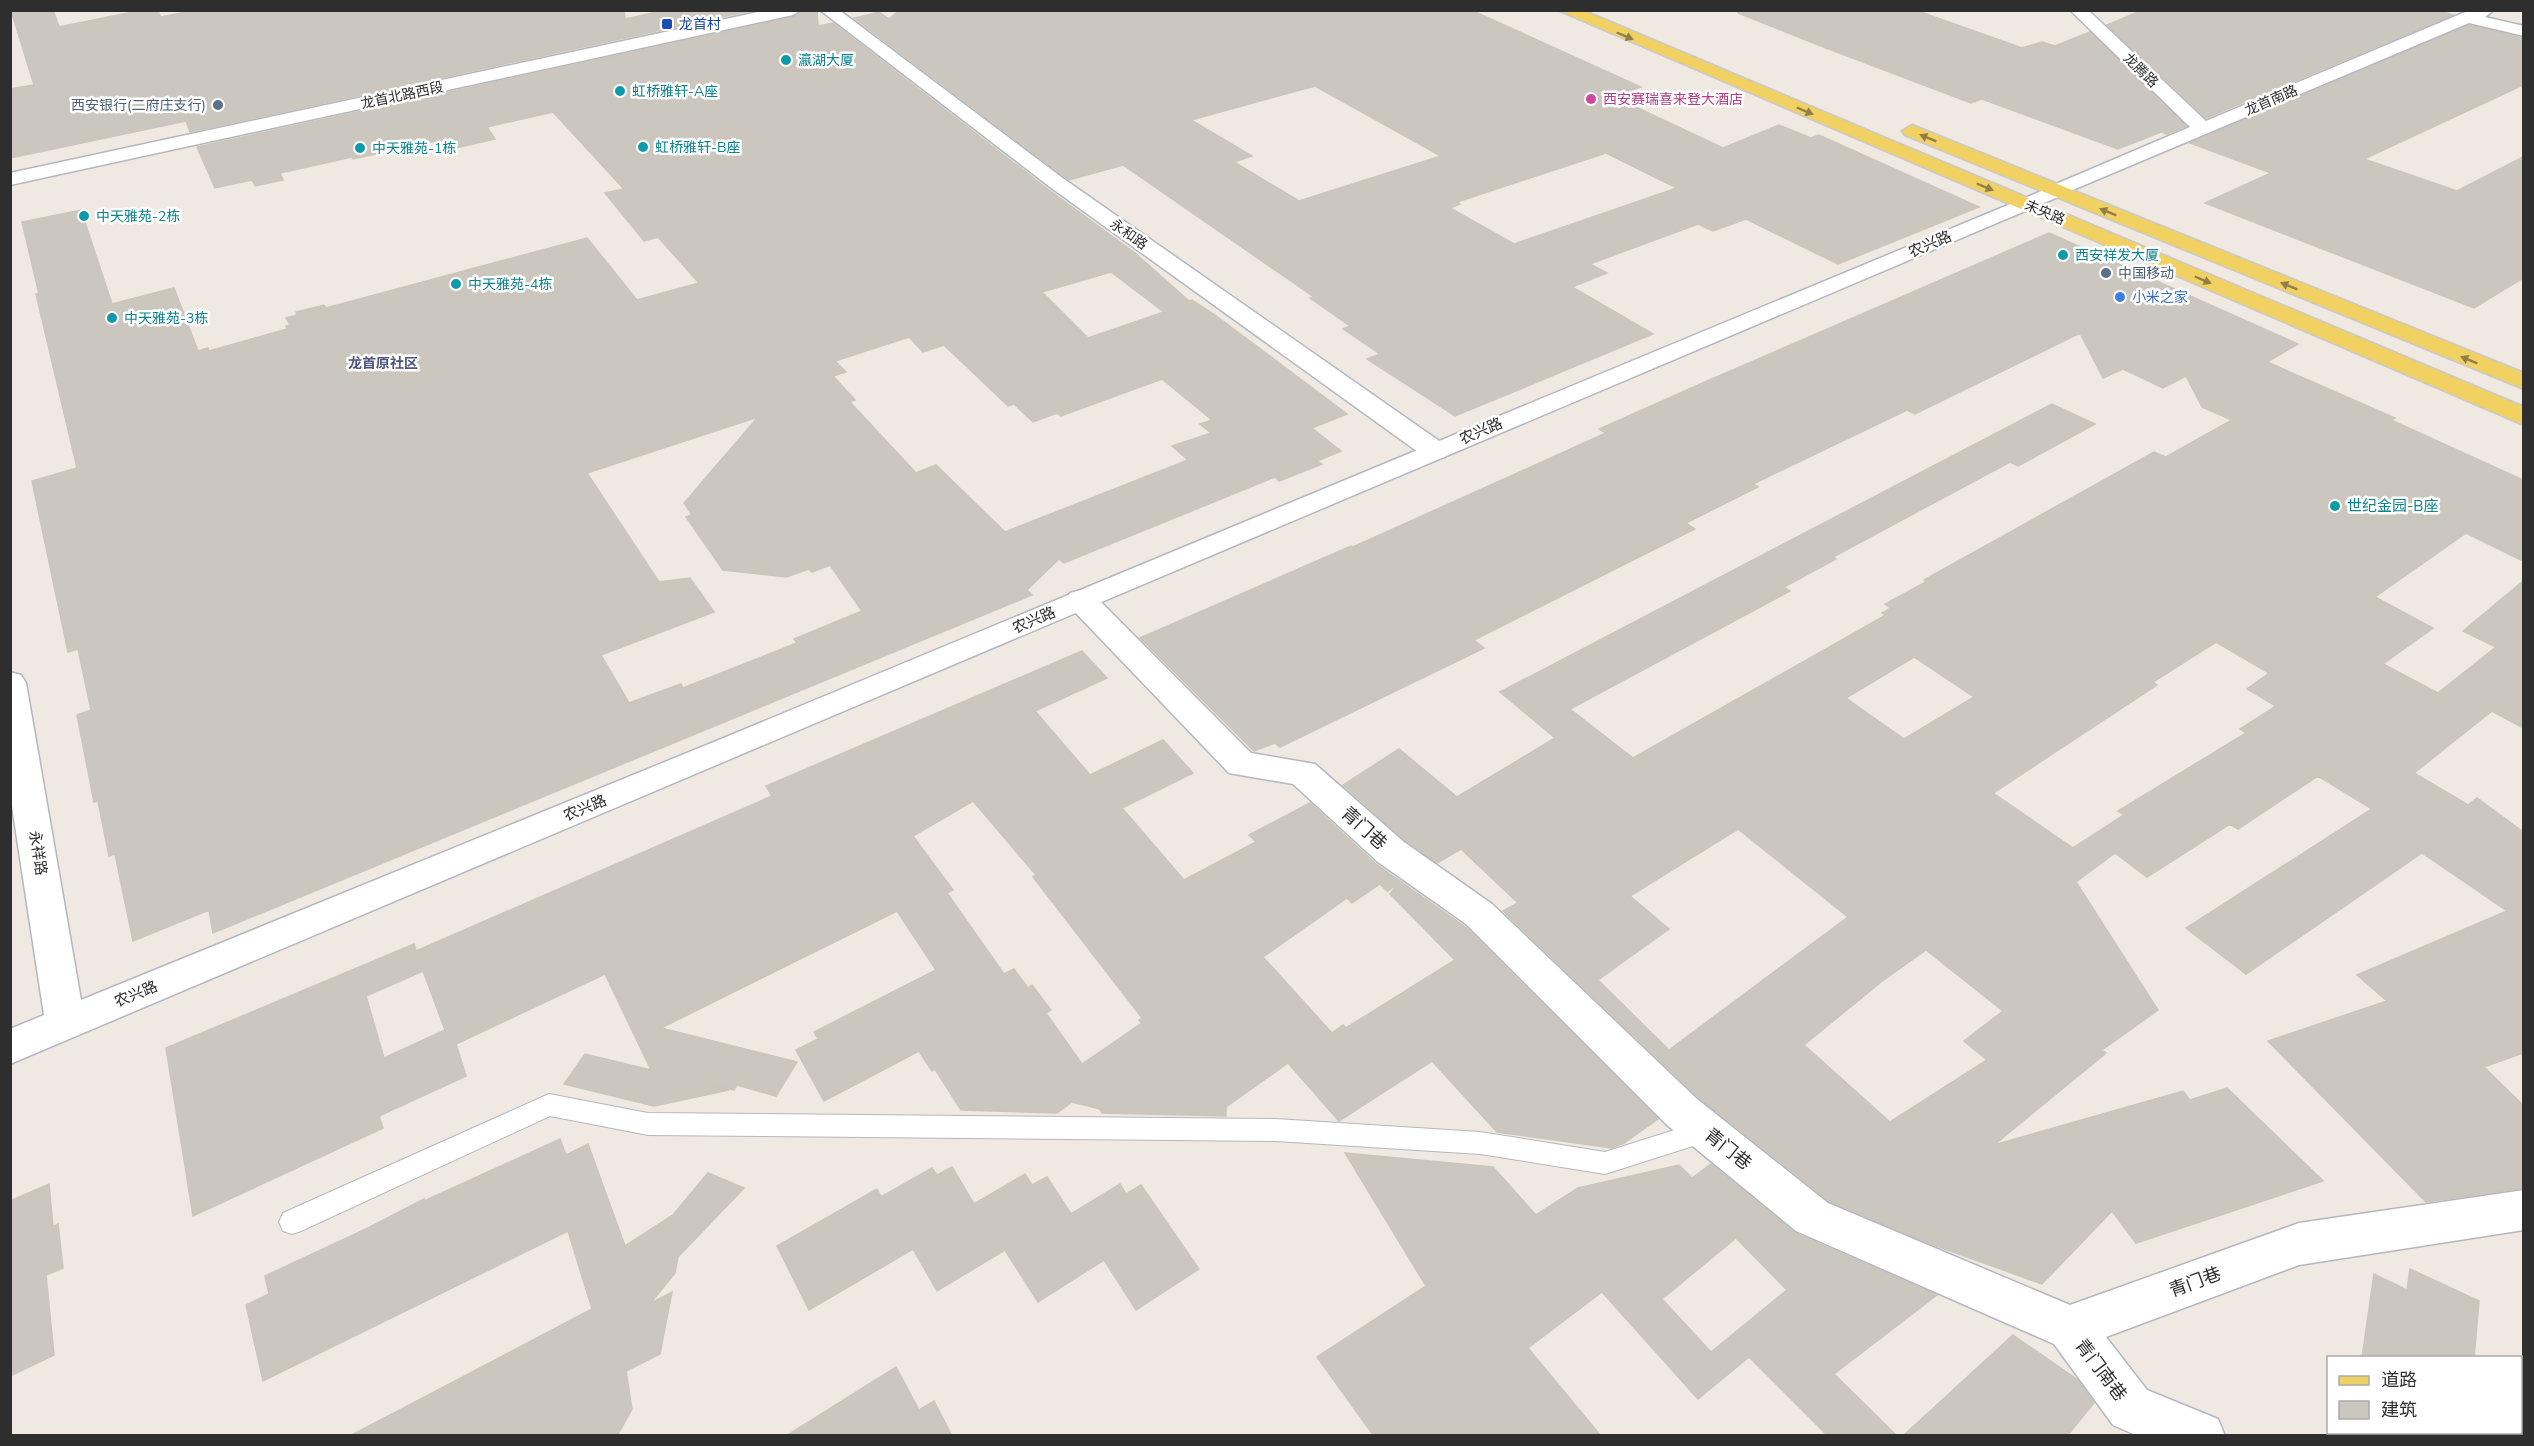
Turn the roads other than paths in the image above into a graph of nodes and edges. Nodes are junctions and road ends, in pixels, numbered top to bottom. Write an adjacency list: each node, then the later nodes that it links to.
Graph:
1 (759, 10): 10 (street, 龙首北路西段)
2 (793, 10): 11 (street, 龙首北路西段)
3 (828, 10): 16 (street, 永和路)
4 (2078, 10): 9 (street, 龙腾路)
5 (1567, 11): 13 (main road, 未央路, one-way to 13)
6 (2478, 14): 7 (street); 9 (street, 龙首南路)
7 (2523, 31)
8 (1891, 123): 12 (main road, 未央路, one-way to 8)
9 (2203, 129): 12 (street, 龙首南路)
10 (10, 170)
11 (10, 178)
12 (2056, 191): 13 (street, 农兴路); 14 (main road, 未央路, one-way to 12)
13 (2025, 204): 15 (main road, 未央路, one-way to 15); 16 (street, 农兴路)
14 (2523, 382)
15 (2523, 417)
16 (1435, 451): 17 (street, 农兴路)
17 (1081, 600): 19 (street, 农兴路); 21 (street, 青门巷)
18 (10, 683): 19 (street, 永祥路)
19 (65, 1023): 20 (street, 农兴路)
20 (10, 1047)
21 (1706, 1131): 23 (lane); 24 (street, 青门巷)
22 (2523, 1210): 24 (street, 青门巷)
23 (292, 1222)
24 (2070, 1328): 25 (street, 青门南巷)
25 (2201, 1436)

